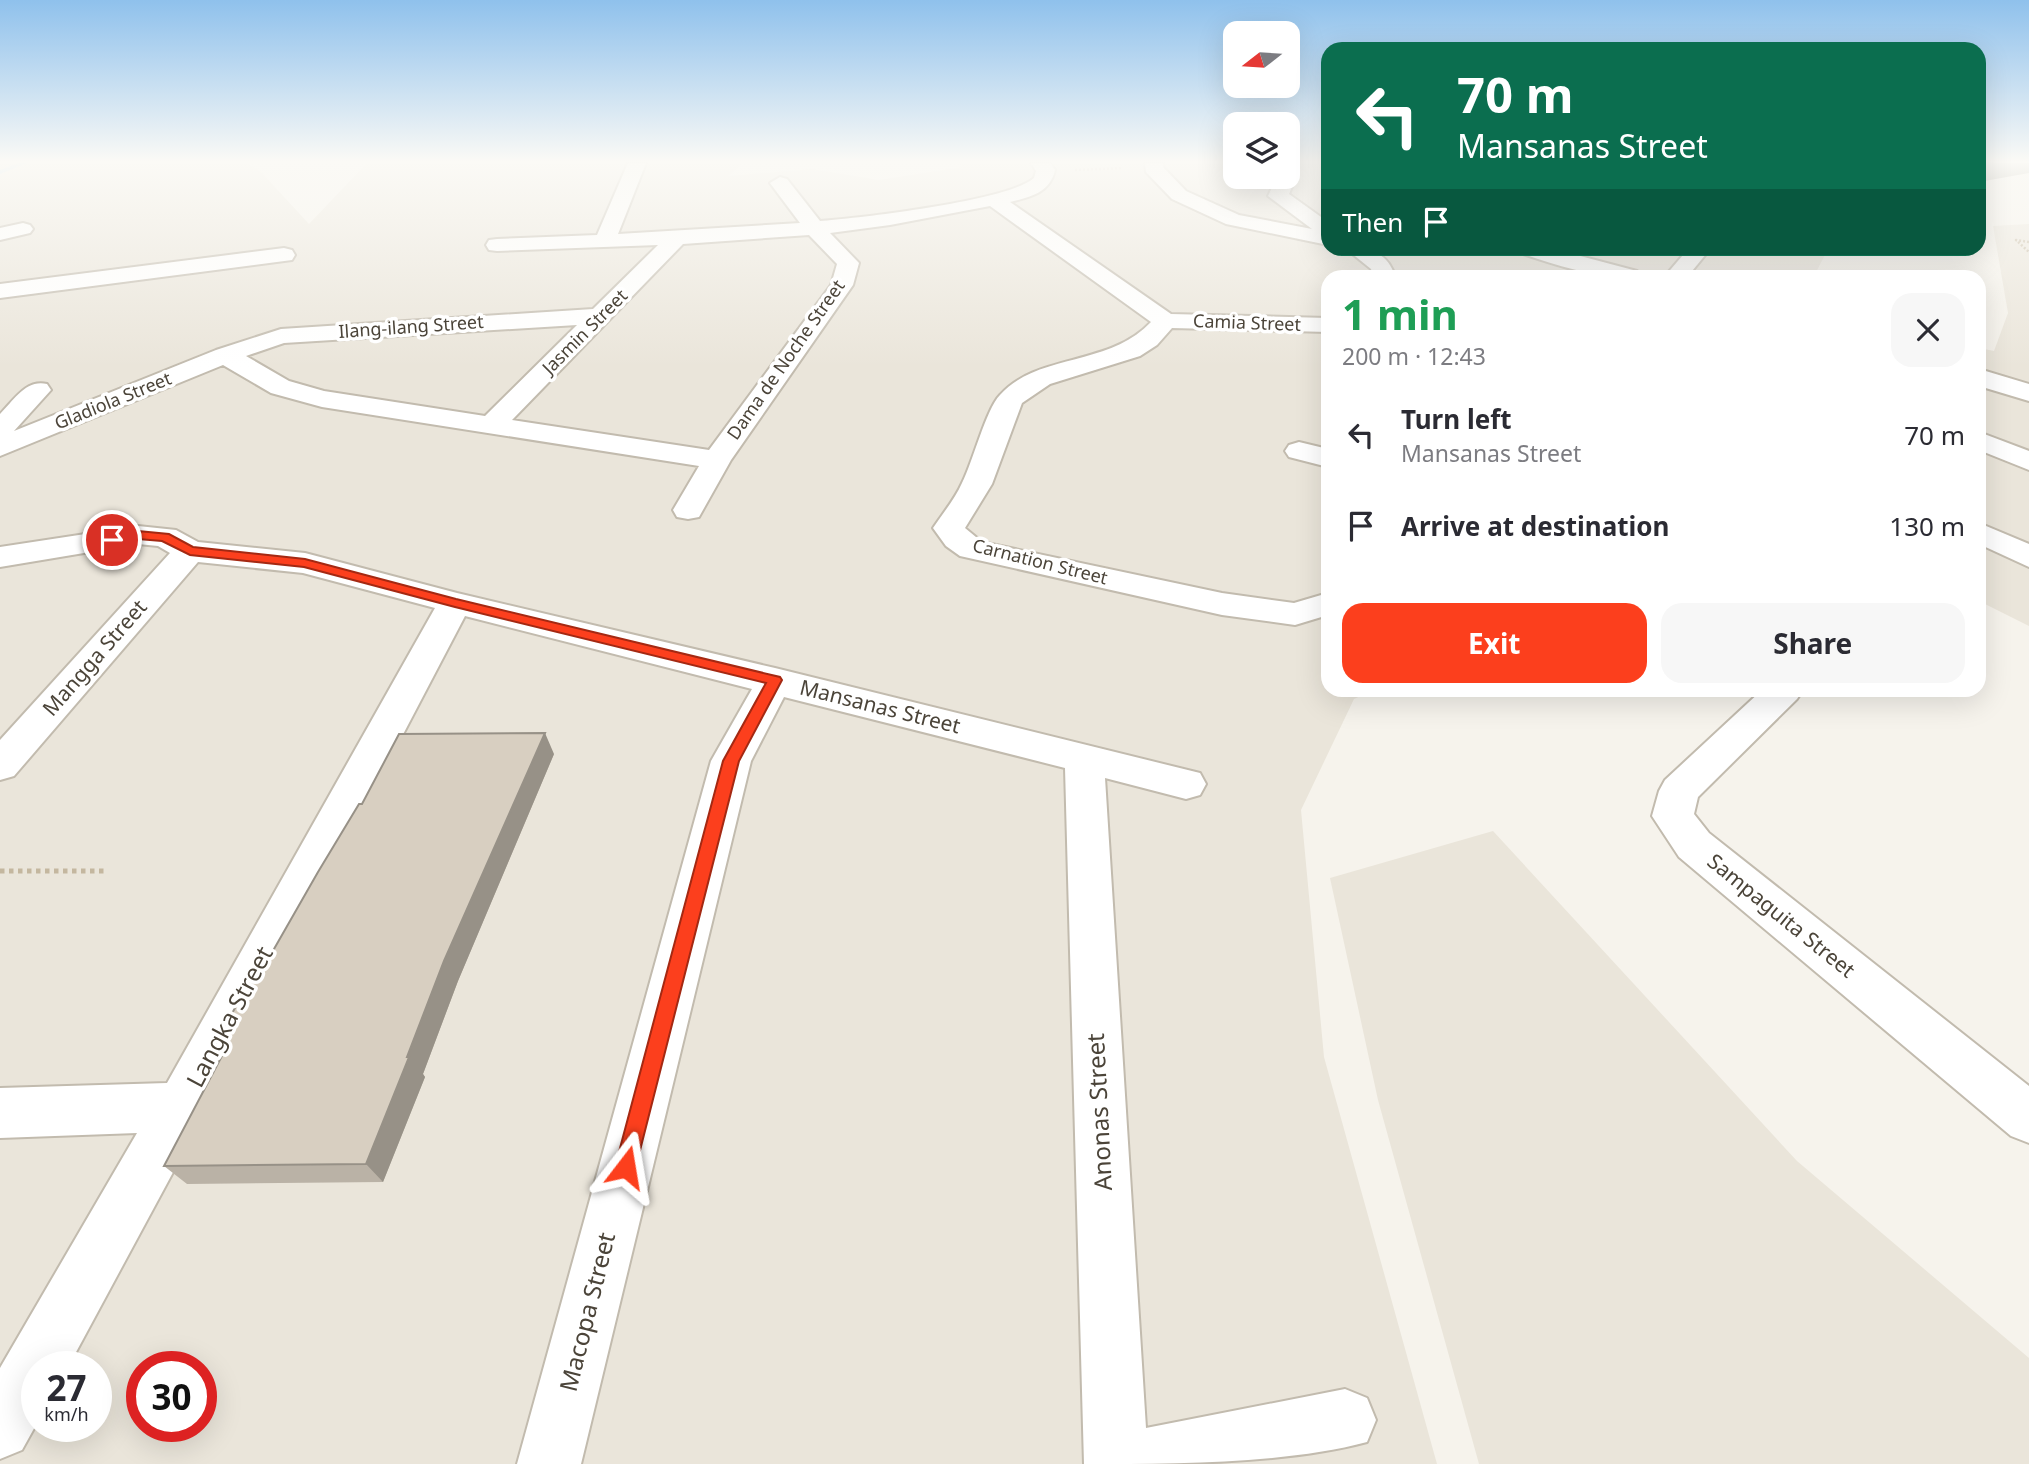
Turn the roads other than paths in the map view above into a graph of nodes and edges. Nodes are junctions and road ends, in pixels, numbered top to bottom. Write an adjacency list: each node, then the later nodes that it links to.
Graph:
1 (609, 231): 8 (street)
2 (783, 231): 7 (street)
3 (817, 231): 31 (street, Dama de Noche Street)
4 (1039, 231): 19 (street)
5 (1290, 231): 6 (street)
6 (1321, 238)
7 (677, 239): 8 (street); 18 (street, Jasmin Street)
8 (605, 241): 9 (street)
9 (496, 244)
10 (284, 255): 17 (street)
11 (1367, 256): 14 (street)
12 (1551, 256): 15 (street)
13 (1694, 256): 16 (street)
14 (1382, 270)
15 (1604, 270)
16 (1681, 270)
17 (0, 291)
18 (601, 316): 21 (street, Ilang-ilang Street); 25 (street, Jasmin Street)
19 (1165, 321): 20 (street, Camia Street); 39 (street, Carnation Street)
20 (1321, 325)
21 (225, 355): 25 (street); 28 (street, Gladiola Street)
22 (1986, 379): 24 (street)
23 (38, 390): 26 (street, Gladiola Street)
24 (2029, 393)
25 (492, 424): 31 (street)
26 (0, 430)
27 (1986, 443): 32 (street)
28 (0, 447)
29 (1300, 451): 30 (street)
30 (1321, 456)
31 (717, 460): 33 (street, Dama de Noche Street)
32 (2029, 461)
33 (688, 510)
34 (1986, 536): 37 (street)
35 (190, 551): 36 (street, Mansanas Street); 38 (street, Mansanas Street); 43 (street, Mangga Street)
36 (0, 557)
37 (2029, 557)
38 (455, 603): 40 (street, Mansanas Street); 45 (street, Langka Street)
39 (1321, 606)
40 (775, 680): 42 (street, Mansanas Street); 50 (street, Macopa Street)
41 (1777, 697): 47 (street, Sampaguita Street)
42 (1084, 759): 44 (street, Mansanas Street); 51 (street, Anonas Street)
43 (0, 766)
44 (1186, 784)
45 (181, 1107): 46 (street); 49 (street, Langka Street)
46 (0, 1113)
47 (2029, 1118)
48 (1345, 1420): 52 (street)
49 (0, 1428)
50 (549, 1464)
51 (1116, 1464)
52 (1126, 1464)

